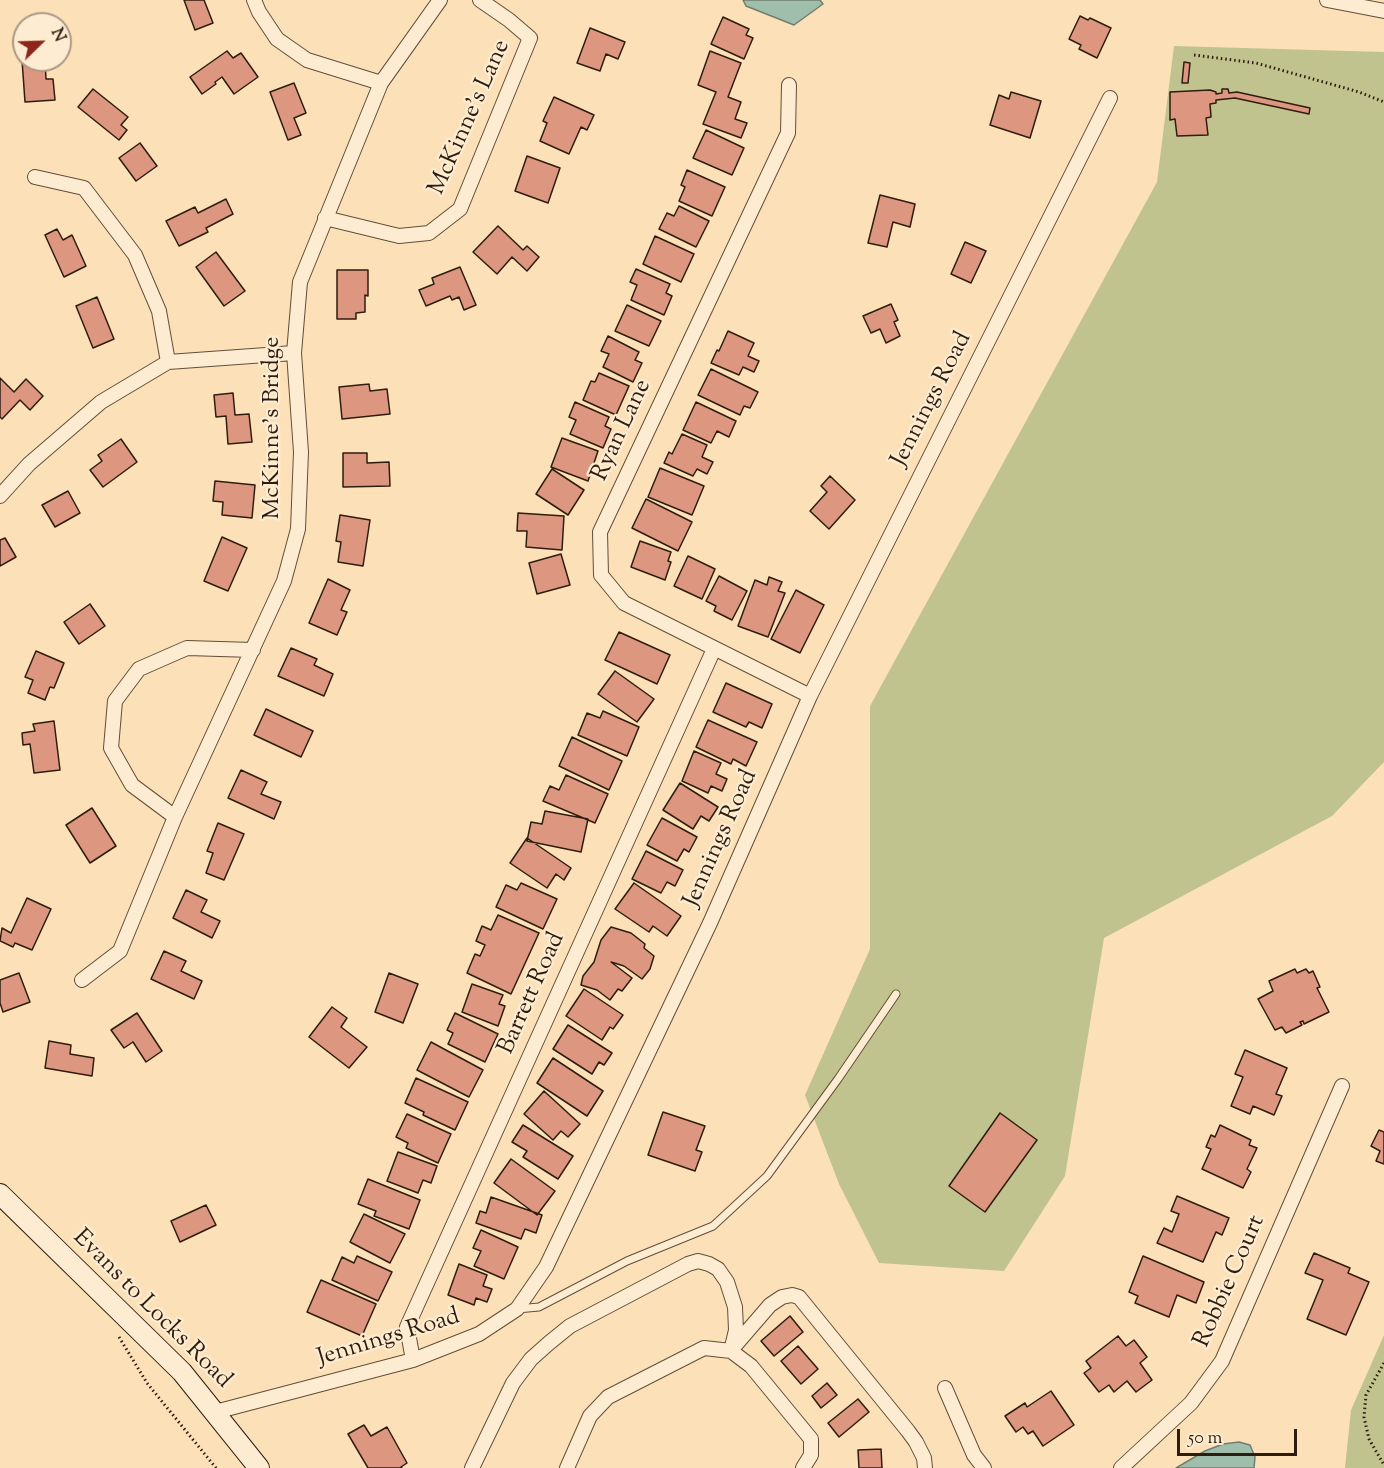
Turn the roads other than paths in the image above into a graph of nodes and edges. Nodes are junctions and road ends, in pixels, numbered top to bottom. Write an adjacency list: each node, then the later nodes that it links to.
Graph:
1 (254, 0): 6 (street)
2 (440, 0): 6 (street, McKinne's Bridge)
3 (480, 0): 10 (street, McKinne's Lane)
4 (1327, 0): 5 (street)
5 (1384, 11)
6 (381, 83): 10 (street, McKinne's Bridge)
7 (789, 85): 14 (street, Ryan Lane)
8 (1110, 98): 16 (street, Jennings Road)
9 (35, 177): 12 (street)
10 (325, 218): 11 (street, McKinne's Bridge)
11 (294, 353): 12 (street); 15 (street, McKinne's Bridge)
12 (168, 362): 13 (street)
13 (2, 490)
14 (714, 649): 16 (street, Ryan Lane); 24 (street, Barrett Road)
15 (253, 650): 17 (street, McKinne's Bridge); 17 (street)
16 (810, 696): 22 (street, Jennings Road)
17 (175, 817): 18 (street, McKinne's Bridge)
18 (82, 980)
19 (896, 994): 22 (lane)
20 (1342, 1086): 33 (street, Robbie Court)
21 (0, 1194): 26 (street, Evans to Locks Road)
22 (517, 1309): 24 (street, Jennings Road)
23 (731, 1351): 28 (street); 29 (street); 30 (street); 31 (street)
24 (413, 1360): 26 (street, Jennings Road)
25 (945, 1388): 32 (street)
26 (215, 1412): 27 (street, Evans to Locks Road)
27 (259, 1468)
28 (472, 1468)
29 (567, 1468)
30 (803, 1468)
31 (925, 1468)
32 (984, 1468)
33 (1121, 1468)

